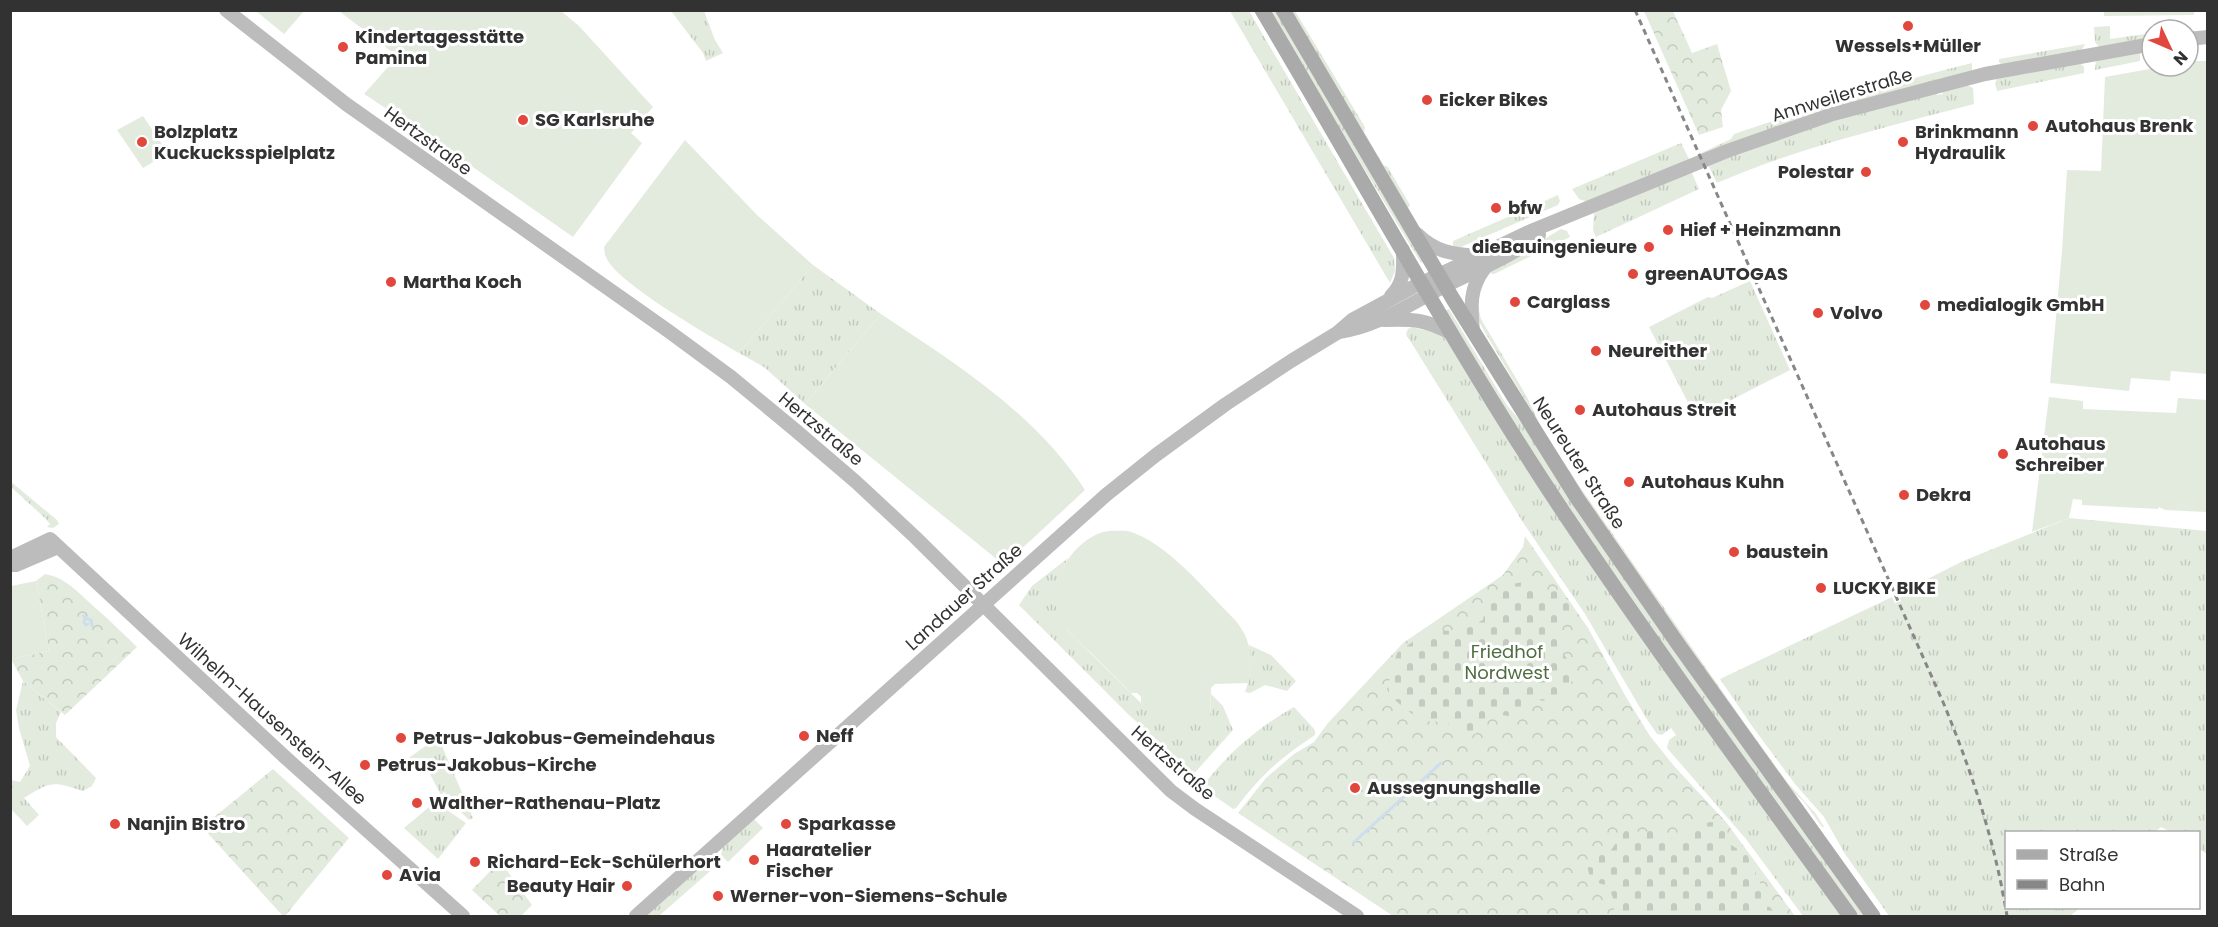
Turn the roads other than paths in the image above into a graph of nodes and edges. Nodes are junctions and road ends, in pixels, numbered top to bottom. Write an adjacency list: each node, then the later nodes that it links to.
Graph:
1 (226, 10): 18 (street, Hertzstraße)
2 (1262, 10): 6 (main road)
3 (1283, 10): 5 (main road, Neureuter Straße)
4 (2140, 47): 7 (street, Annweilerstraße)
5 (1417, 234): 7 (street); 8 (main road, Neureuter Straße)
6 (1402, 249): 9 (main road); 10 (street)
7 (1481, 261): 8 (street, Annweilerstraße); 12 (street)
8 (1442, 280): 9 (street, Annweilerstraße); 12 (main road, Neureuter Straße)
9 (1426, 288): 10 (street, Landauer Straße); 11 (street, Landauer Straße); 14 (main road)
10 (1385, 302): 13 (street, Landauer Straße)
11 (1379, 321): 13 (street, Landauer Straße); 14 (street)
12 (1473, 332): 23 (main road, Neureuter Straße)
13 (1338, 333): 18 (street, Landauer Straße)
14 (1452, 334): 22 (main road)
15 (54, 543): 16 (street); 17 (street); 19 (street, Wilhelm-Hausenstein-Allee)
16 (10, 558)
17 (10, 565)
18 (983, 604): 20 (street, Landauer Straße); 21 (street, Hertzstraße)
19 (463, 916)
20 (636, 916)
21 (1357, 916)
22 (1850, 916)
23 (1873, 916)

